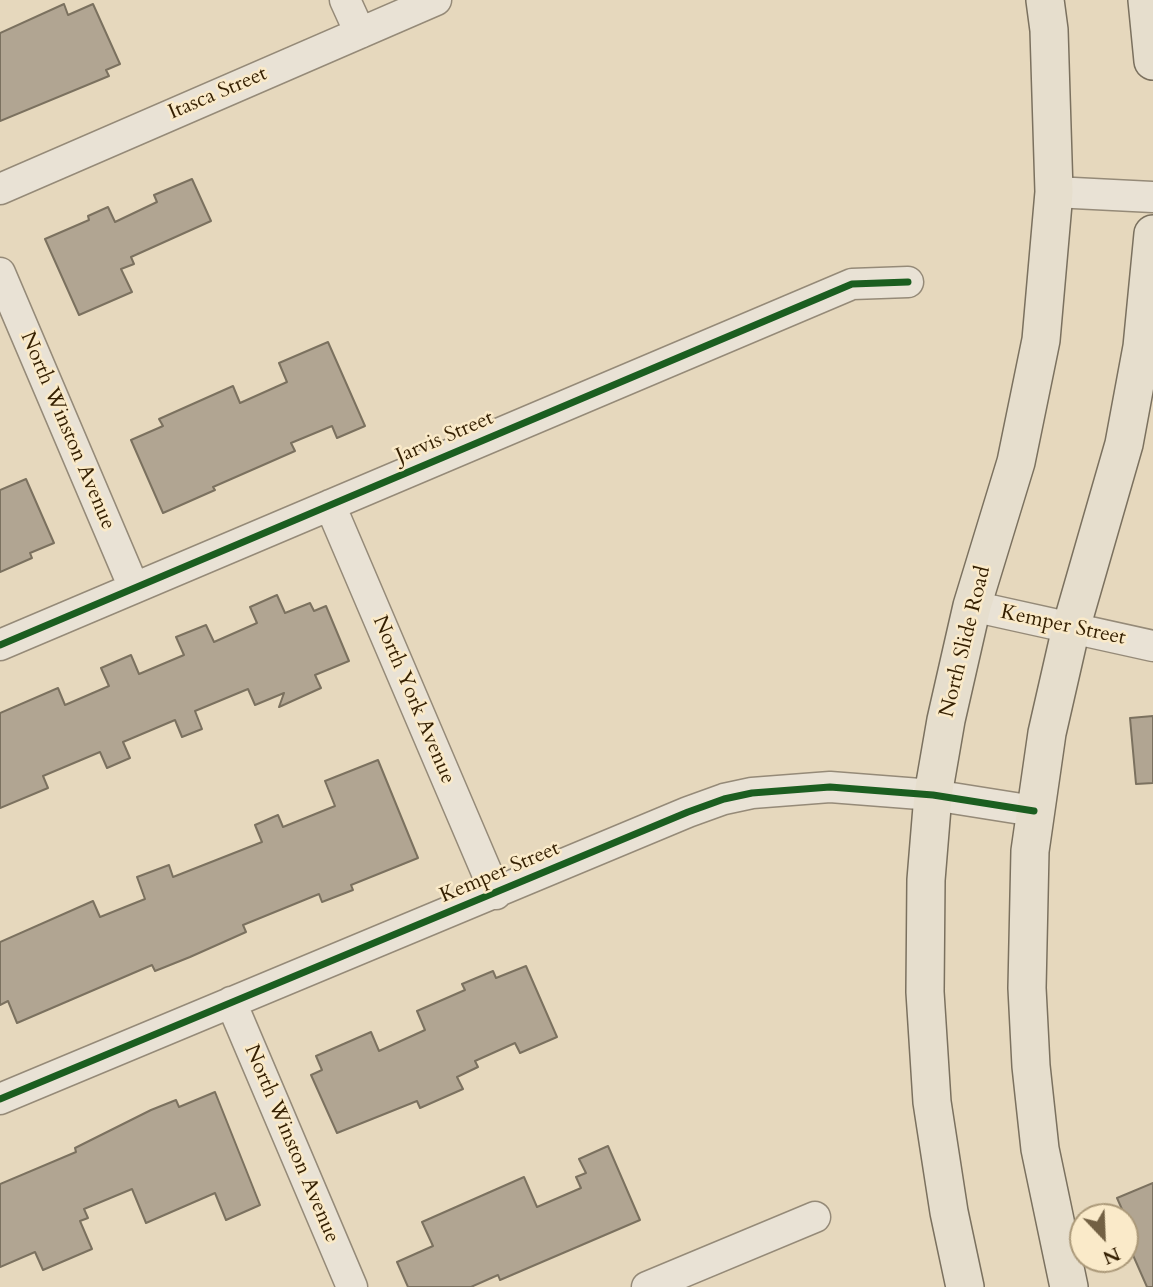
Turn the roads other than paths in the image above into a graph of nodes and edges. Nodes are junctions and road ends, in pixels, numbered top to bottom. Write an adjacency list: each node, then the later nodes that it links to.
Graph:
1 (345, 0): 5 (street)
2 (436, 0): 5 (street, Itasca Street)
3 (1045, 0): 8 (main road, North Slide Road)
4 (1147, 0): 6 (main road)
5 (360, 33): 7 (street, Itasca Street)
6 (1153, 61)
7 (0, 189)
8 (1054, 192): 9 (street); 15 (main road, North Slide Road)
9 (1153, 197)
10 (1153, 234): 16 (main road)
11 (0, 274): 14 (street, North Winston Avenue)
12 (908, 282): 13 (street, Jarvis Street)
13 (330, 505): 14 (street, Jarvis Street); 21 (street, North York Avenue)
14 (134, 588): 17 (street, Jarvis Street)
15 (972, 606): 16 (street, Kemper Street); 19 (main road, North Slide Road)
16 (1071, 628): 18 (street, Kemper Street); 20 (main road)
17 (0, 645)
18 (1153, 646)
19 (933, 795): 20 (street, Kemper Street); 21 (street, Kemper Street); 27 (main road, North Slide Road)
20 (1034, 811): 28 (main road)
21 (496, 894): 22 (street, Kemper Street)
22 (231, 1002): 23 (street, Kemper Street); 25 (street, North Winston Avenue)
23 (0, 1099)
24 (815, 1217): 26 (street)
25 (352, 1287)
26 (647, 1287)
27 (965, 1287)
28 (1069, 1287)

